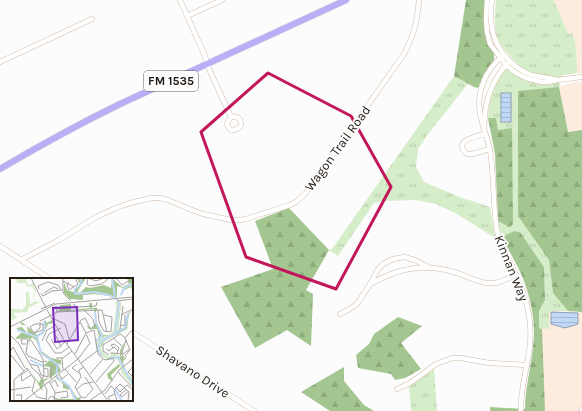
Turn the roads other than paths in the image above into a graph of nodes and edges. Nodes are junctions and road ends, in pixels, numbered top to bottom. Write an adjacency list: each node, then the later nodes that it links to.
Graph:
1 (180, 0): 7 (street)
2 (222, 0): 7 (street)
3 (346, 0): 12 (main road, FM 1535)
4 (419, 0): 22 (street, Wagon Trail Road)
5 (487, 0): 9 (street)
6 (492, 0): 9 (street)
7 (187, 16): 12 (street)
8 (92, 19): 10 (street)
9 (502, 56): 11 (street); 14 (street, Kinnan Way)
10 (0, 62)
11 (508, 63): 13 (street); 15 (street, Kinnan Way)
12 (208, 64): 16 (street); 20 (main road, FM 1535)
13 (582, 77)
14 (483, 84): 15 (street); 17 (street, Kinnan Way)
15 (491, 87): 17 (street, Kinnan Way)
16 (231, 117)
17 (484, 124): 18 (street, Kinnan Way)
18 (485, 134): 19 (street, Kinnan Way); 19 (street)
19 (490, 149): 24 (street, Kinnan Way)
20 (0, 169)
21 (0, 246): 22 (street)
22 (21, 260): 25 (street)
23 (430, 268): 24 (street); 26 (street); 26 (street)
24 (516, 275): 29 (street, Kinnan Way)
25 (48, 278)
26 (370, 284): 27 (street)
27 (340, 314)
28 (133, 333): 31 (street, Shavano Drive)
29 (526, 365): 30 (street); 32 (street, Kinnan Way)
30 (397, 389)
31 (254, 411)
32 (521, 411)

